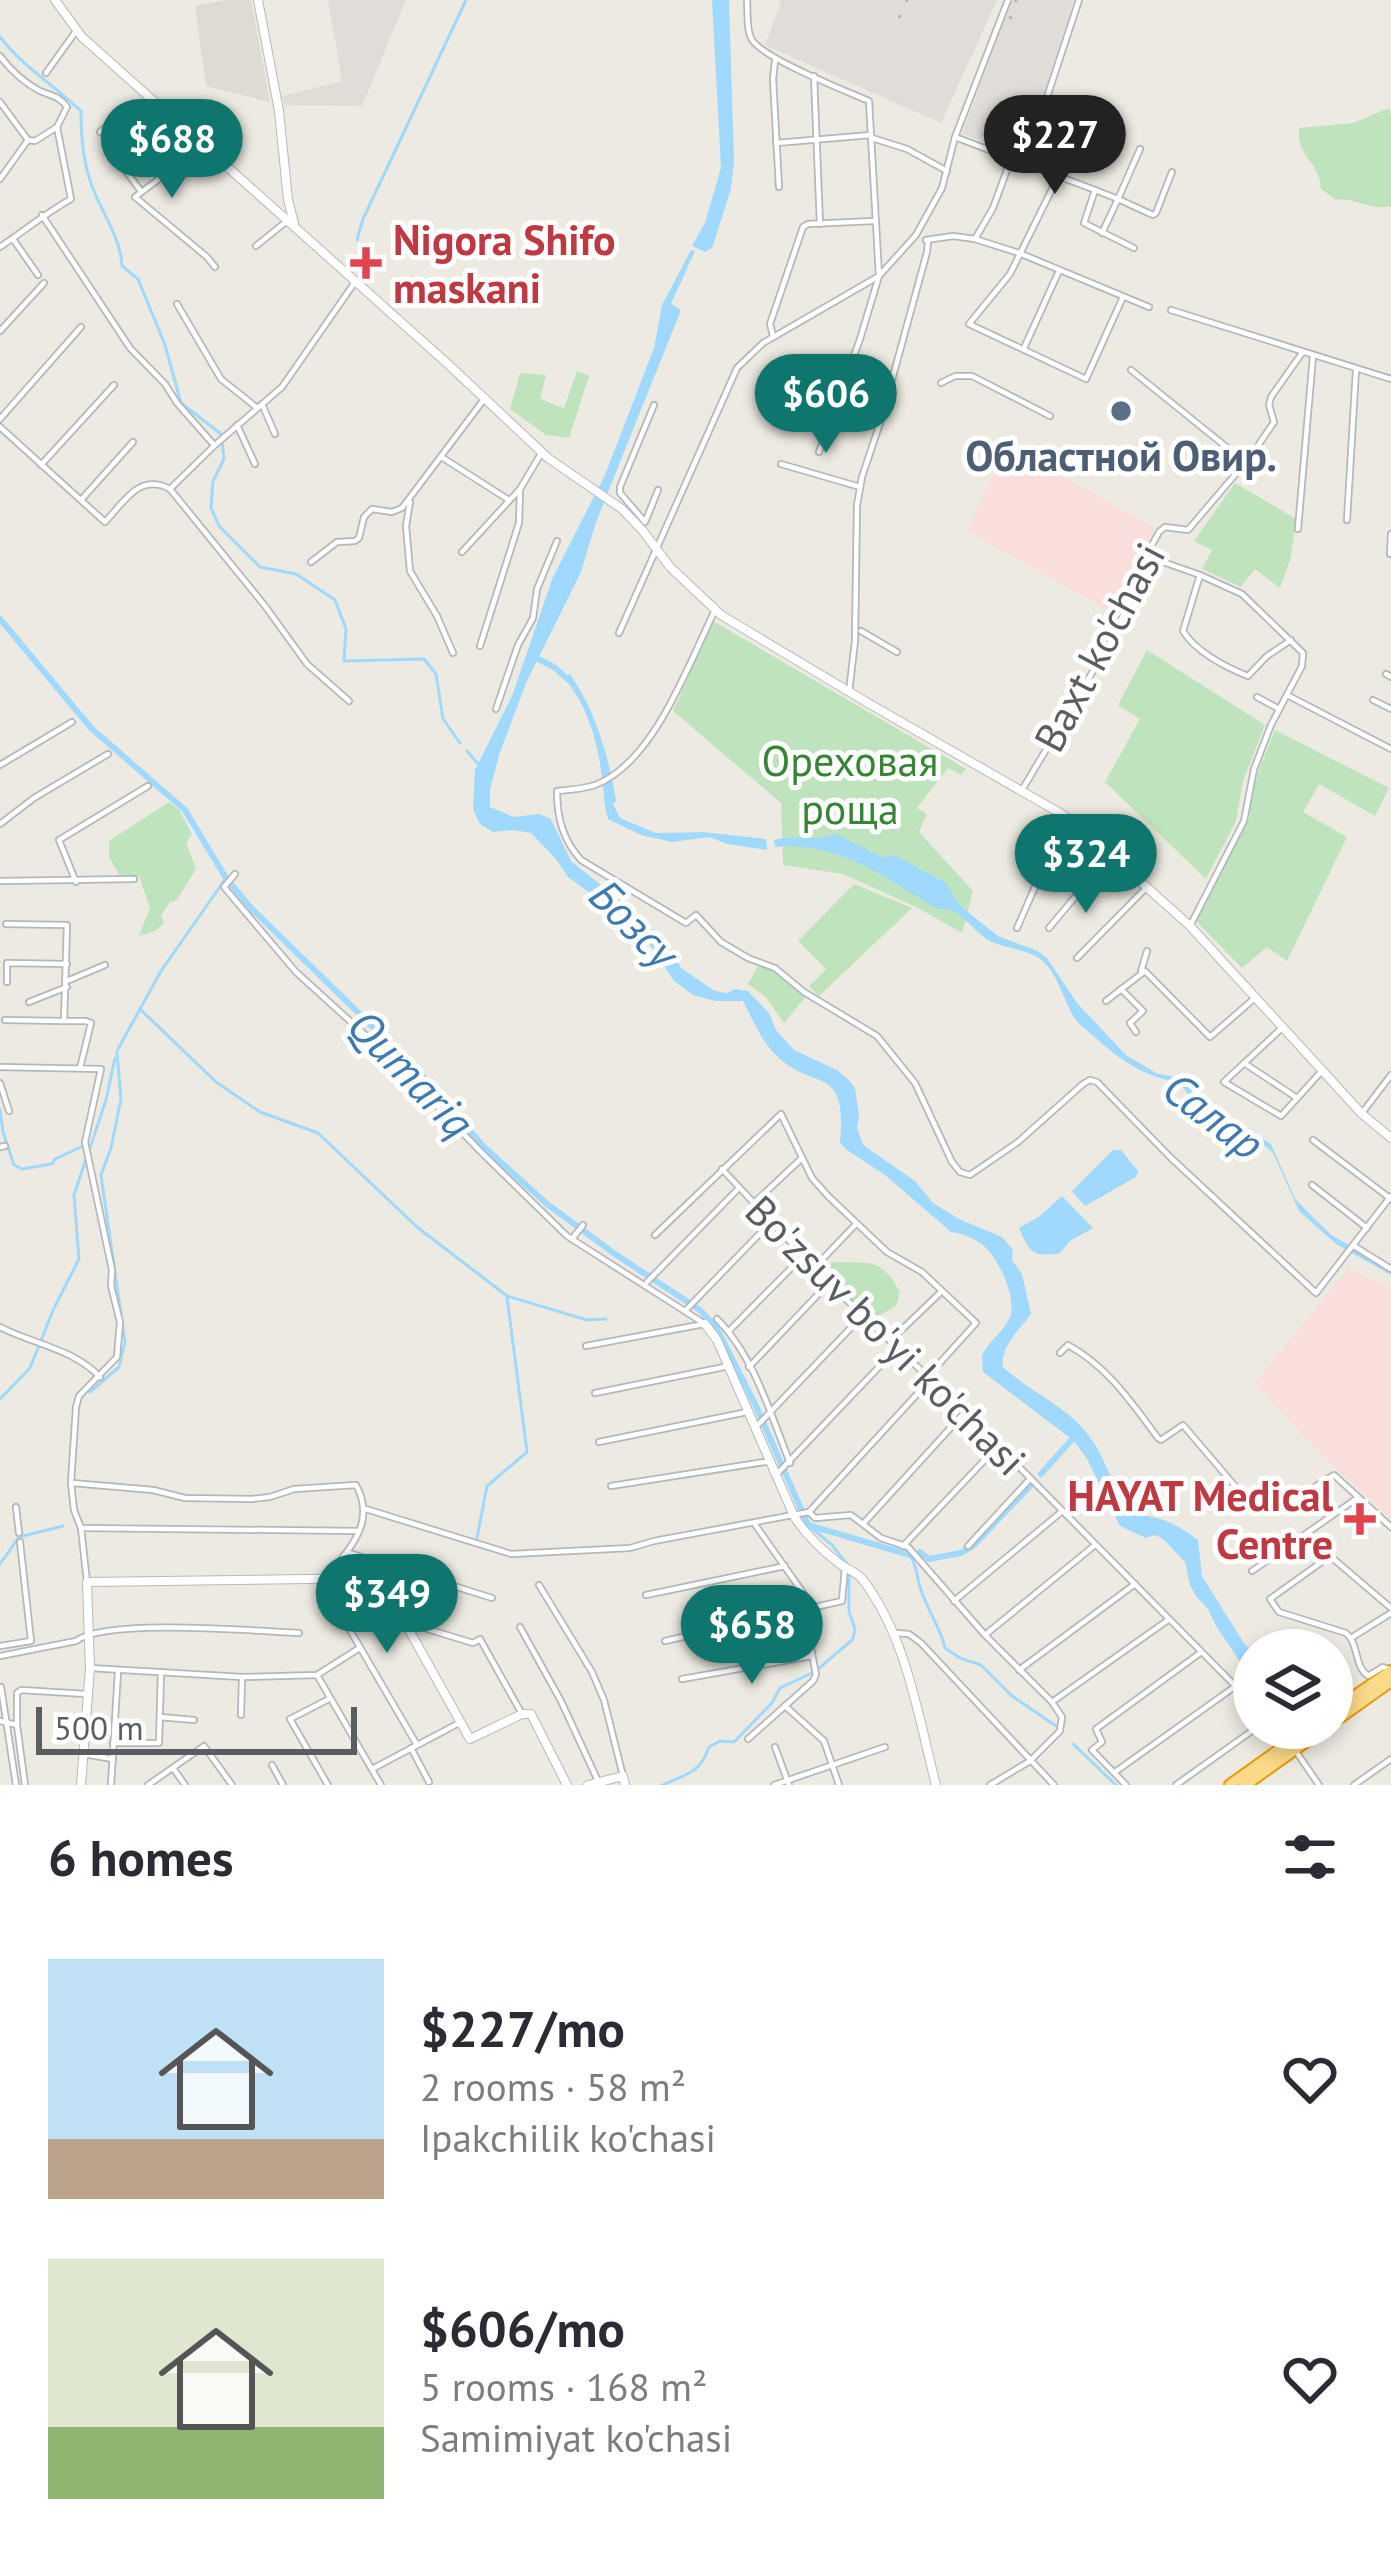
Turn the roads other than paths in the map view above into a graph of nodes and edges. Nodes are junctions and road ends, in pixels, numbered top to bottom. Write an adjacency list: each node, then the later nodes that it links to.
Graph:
1 (55, 0): 6 (main road)
2 (258, 0): 33 (main road)
3 (747, 0): 8 (street)
4 (1008, 0): 15 (street)
5 (1079, 0): 23 (street)
6 (76, 31): 9 (street); 22 (main road)
7 (0, 56): 12 (street)
8 (775, 58): 10 (street); 18 (street)
9 (46, 73)
10 (814, 76): 14 (street); 17 (street)
11 (0, 102): 16 (street)
12 (57, 127): 16 (street); 35 (street)
13 (100, 132): 24 (street)
14 (872, 137): 17 (street); 25 (street); 36 (street)
15 (955, 137): 21 (street); 25 (street)
16 (28, 140): 28 (street)
17 (816, 140): 18 (street); 38 (street)
18 (776, 143): 29 (street)
19 (1140, 149): 32 (street)
20 (111, 151): 30 (street)
21 (1011, 159): 23 (street); 42 (street)
22 (220, 162): 24 (street); 34 (main road)
23 (1025, 164): 27 (street)
24 (172, 171): 30 (street)
25 (946, 171): 40 (street)
26 (1172, 172): 32 (street)
27 (1058, 176): 31 (street); 47 (street)
28 (0, 178)
29 (779, 188)
30 (140, 190): 48 (street)
31 (1094, 190): 32 (street); 39 (street)
32 (1118, 199): 39 (street)
33 (288, 200): 34 (main road); 37 (main road)
34 (278, 212): 37 (main road)
35 (42, 215): 41 (street); 77 (street)
36 (876, 221): 38 (street); 51 (street)
37 (291, 224): 44 (street); 52 (main road)
38 (820, 224): 60 (street)
39 (1102, 233): 46 (street)
40 (916, 236): 43 (street); 51 (street)
41 (13, 239): 45 (street); 50 (street)
42 (975, 239): 43 (street); 47 (street)
43 (926, 240): 85 (street)
44 (256, 246)
45 (0, 248)
46 (1134, 248)
47 (1019, 253): 49 (street); 61 (street)
48 (214, 266)
49 (1059, 270): 54 (street); 61 (street)
50 (38, 275)
51 (879, 276): 60 (street); 79 (street)
52 (356, 282): 69 (main road); 71 (street)
53 (44, 283): 59 (street)
54 (1123, 297): 56 (street); 61 (street)
55 (177, 304): 71 (street)
56 (1149, 307)
57 (1171, 310): 62 (street)
58 (81, 327): 73 (street)
59 (0, 331)
60 (773, 336): 97 (street)
61 (1024, 348)
62 (1302, 352): 63 (street); 84 (street, Baxt ko'chasi)
63 (1313, 356): 64 (street); 94 (street)
64 (1356, 367): 66 (street); 92 (street)
65 (1131, 370): 84 (street)
66 (1391, 379)
67 (941, 382): 72 (street)
68 (114, 385): 81 (street)
69 (485, 398): 78 (main road); 80 (street)
70 (653, 405): 93 (street)
71 (260, 406): 74 (street); 75 (street)
72 (1049, 416)
73 (0, 423): 81 (street)
74 (234, 428): 77 (street); 82 (street)
75 (274, 434)
76 (133, 442): 90 (street)
77 (215, 444): 86 (street)
78 (542, 452): 87 (street); 93 (main road)
79 (819, 452)
80 (441, 457): 89 (street); 91 (street)
81 (41, 464): 90 (street)
82 (255, 464)
83 (781, 464): 85 (street)
84 (1240, 466): 100 (street, Baxt ko'chasi)
85 (860, 488): 110 (street)
86 (170, 489): 90 (street); 114 (street)
87 (520, 489): 91 (street); 107 (street)
88 (658, 490): 93 (street)
89 (410, 496): 101 (street); 109 (street)
90 (80, 500)
91 (509, 500): 98 (street)
92 (1347, 520)
93 (644, 526): 97 (main road)
94 (1298, 530)
95 (1391, 534): 99 (street)
96 (557, 541): 117 (street)
97 (656, 549): 103 (main road); 105 (street)
98 (462, 552)
99 (1390, 554)
100 (1147, 556): 102 (street); 123 (street, Baxt ko'chasi)
101 (311, 562)
102 (1200, 575): 106 (street); 106 (street)
103 (715, 610): 110 (main road); 174 (street)
104 (861, 631): 108 (street)
105 (620, 633)
106 (1291, 640): 111 (street)
107 (480, 646)
108 (897, 652)
109 (453, 653)
110 (849, 692): 123 (main road)
111 (1287, 695): 115 (street); 119 (street)
112 (1257, 697): 115 (street)
113 (1373, 700): 116 (street)
114 (349, 701)
115 (1279, 709): 133 (street)
116 (1391, 709)
117 (496, 710)
118 (72, 722): 121 (street)
119 (1391, 749)
120 (108, 754): 124 (street)
121 (0, 765)
122 (148, 786): 130 (street)
123 (1022, 790): 125 (main road)
124 (0, 824)
125 (1094, 839): 126 (street); 131 (main road)
126 (1073, 862): 134 (street); 135 (street)
127 (236, 874): 173 (street)
128 (134, 879): 130 (street)
129 (0, 881): 130 (street)
130 (76, 882)
131 (1147, 887): 133 (main road); 137 (street)
132 (6, 924): 138 (street)
133 (1190, 926): 144 (main road)
134 (1017, 928)
135 (1049, 928)
136 (1147, 951): 140 (street)
137 (1077, 958)
138 (67, 964): 141 (street); 142 (street)
139 (105, 965): 142 (street)
140 (1141, 971): 143 (street); 144 (street)
141 (7, 982)
142 (67, 984): 146 (street); 148 (street)
143 (1121, 989): 145 (street); 150 (street)
144 (1256, 997): 149 (main road)
145 (1106, 1001)
146 (28, 1002)
147 (5, 1020): 148 (street)
148 (64, 1021): 153 (street)
149 (1283, 1027): 151 (street); 154 (main road)
150 (1136, 1031)
151 (1244, 1063): 157 (street); 157 (street)
152 (0, 1067): 153 (street)
153 (80, 1068): 193 (street)
154 (1322, 1071): 157 (street); 159 (main road)
155 (1391, 1075): 159 (street)
156 (0, 1083): 158 (street)
157 (1297, 1098)
158 (9, 1111)
159 (1362, 1114): 160 (main road)
160 (1391, 1138)
161 (1313, 1140): 166 (street)
162 (803, 1158): 163 (street); 167 (street); 169 (street)
163 (722, 1168): 165 (street, Bo'zsuv bo'yi ko'chasi); 172 (street)
164 (1312, 1185): 171 (street)
165 (739, 1188): 167 (street, Bo'zsuv bo'yi ko'chasi); 178 (street)
166 (1391, 1198): 171 (street)
167 (754, 1203): 168 (street, Bo'zsuv bo'yi ko'chasi)
168 (770, 1222): 175 (street, Bo'zsuv bo'yi ko'chasi); 181 (street)
169 (856, 1224): 176 (street); 180 (street)
170 (583, 1225): 173 (street)
171 (1367, 1228): 174 (street)
172 (656, 1235)
173 (573, 1237): 178 (street)
174 (1352, 1249): 177 (street)
175 (803, 1256): 176 (street, Bo'zsuv bo'yi ko'chasi); 186 (street)
176 (814, 1267): 179 (street, Bo'zsuv bo'yi ko'chasi)
177 (1391, 1269)
178 (648, 1281): 181 (street)
179 (829, 1283): 182 (street, Bo'zsuv bo'yi ko'chasi); 192 (street)
180 (942, 1291): 187 (street); 194 (street)
181 (687, 1307): 184 (street)
182 (864, 1314): 187 (street, Bo'zsuv bo'yi ko'chasi); 198 (street)
183 (717, 1319): 186 (street)
184 (705, 1324): 188 (street); 191 (main road)
185 (0, 1327): 193 (street)
186 (729, 1331): 192 (street)
187 (890, 1341): 189 (street, Bo'zsuv bo'yi ko'chasi)
188 (586, 1346)
189 (897, 1348): 194 (street, Bo'zsuv bo'yi ko'chasi); 203 (street)
190 (1060, 1353): 208 (street)
191 (729, 1366): 195 (street); 196 (main road)
192 (749, 1367): 198 (street)
193 (100, 1376): 206 (street)
194 (928, 1379): 197 (street, Bo'zsuv bo'yi ko'chasi); 212 (street)
195 (595, 1393)
196 (749, 1411): 199 (main road); 200 (street)
197 (965, 1412): 201 (street, Bo'zsuv bo'yi ko'chasi); 214 (street)
198 (770, 1414): 199 (street); 203 (street)
199 (756, 1427): 202 (main road)
200 (599, 1442)
201 (997, 1447): 205 (street, Bo'zsuv bo'yi ko'chasi); 221 (street)
202 (772, 1461): 204 (main road); 207 (street)
203 (788, 1464): 204 (street)
204 (777, 1474): 212 (main road)
205 (1029, 1480): 211 (street, Bo'zsuv bo'yi ko'chasi); 222 (street)
206 (71, 1483): 210 (street); 216 (street)
207 (611, 1486)
208 (1359, 1498): 215 (street); 226 (street)
209 (16, 1507): 218 (street)
210 (366, 1509): 213 (street); 217 (street)
211 (1062, 1511): 220 (street, Bo'zsuv bo'yi ko'chasi); 233 (street)
212 (801, 1514): 213 (street); 214 (street); 225 (main road)
213 (754, 1523): 224 (street)
214 (862, 1524): 221 (street)
215 (1391, 1526)
216 (81, 1528): 217 (street); 228 (street)
217 (360, 1531): 223 (street)
218 (19, 1533)
219 (20, 1542): 248 (street)
220 (1095, 1545): 229 (street, Bo'zsuv bo'yi ko'chasi); 244 (street)
221 (903, 1546): 233 (street)
222 (968, 1546)
223 (347, 1552): 227 (street); 232 (street)
224 (784, 1566): 231 (street); 234 (street)
225 (845, 1568): 234 (street); 242 (main road)
226 (1252, 1571)
227 (325, 1579): 228 (main road); 238 (main road); 249 (street)
228 (87, 1582): 243 (main road)
229 (1135, 1584): 237 (street, Bo'zsuv bo'yi ko'chasi); 255 (street)
230 (539, 1585): 298 (street)
231 (646, 1595)
232 (493, 1598)
233 (954, 1601): 244 (street)
234 (813, 1607): 235 (street)
235 (804, 1610): 246 (street); 252 (street)
236 (1391, 1611): 240 (street); 245 (street)
237 (1168, 1620): 250 (street, Bo'zsuv bo'yi ko'chasi); 268 (street)
238 (406, 1623): 272 (street); 276 (main road)
239 (520, 1627): 300 (street)
240 (1336, 1629)
241 (299, 1633): 243 (street)
242 (894, 1633): 290 (street); 315 (main road)
243 (89, 1634): 251 (street); 253 (main road)
244 (986, 1635): 255 (street)
245 (1353, 1637)
246 (665, 1641)
247 (1353, 1641): 256 (street)
248 (0, 1646)
249 (359, 1648): 258 (street); 281 (street)
250 (1200, 1652): 262 (street, Bo'zsuv bo'yi ko'chasi); 297 (street)
251 (0, 1656)
252 (814, 1656): 260 (street); 270 (street)
253 (90, 1668): 254 (street); 266 (main road)
254 (118, 1670): 257 (street); 279 (street)
255 (1019, 1670): 268 (street)
256 (1391, 1670): 265 (highway)
257 (161, 1672): 259 (street); 273 (street)
258 (317, 1675): 259 (street); 267 (street)
259 (242, 1677): 271 (street)
260 (682, 1679)
261 (1391, 1681): 265 (highway)
262 (1233, 1686)
263 (1, 1687): 275 (street)
264 (1233, 1688): 297 (street)
265 (1369, 1691): 269 (highway)
266 (88, 1694): 277 (street); 287 (main road)
267 (331, 1699): 294 (street); 310 (street)
268 (1052, 1702): 290 (street)
269 (1353, 1703)
270 (785, 1706): 278 (street); 291 (street)
271 (241, 1714)
272 (522, 1714): 276 (main road); 312 (main road)
273 (160, 1718): 274 (street); 279 (street)
274 (194, 1720)
275 (3, 1721): 277 (street); 296 (street)
276 (461, 1723): 281 (street)
277 (17, 1725): 303 (street)
278 (748, 1739)
279 (113, 1743): 288 (street)
280 (1233, 1744): 319 (street)
281 (414, 1747): 294 (street); 299 (street)
282 (775, 1747): 301 (street)
283 (885, 1747): 291 (street)
284 (1287, 1749): 320 (highway)
285 (1288, 1749): 321 (highway)
286 (1296, 1749): 322 (street)
287 (83, 1754): 288 (street); 304 (main road)
288 (112, 1759): 305 (street)
289 (1391, 1760): 323 (street)
290 (1030, 1761): 316 (street); 317 (street)
291 (832, 1764): 301 (street); 314 (street)
292 (272, 1765): 309 (street)
293 (173, 1768): 306 (street); 307 (street); 308 (street)
294 (372, 1769): 311 (street)
295 (0, 1770): 296 (street)
296 (14, 1772): 302 (street)
297 (1115, 1772): 318 (street)
298 (624, 1780): 300 (main road)
299 (429, 1782)
300 (593, 1783)
301 (788, 1783): 313 (street)
302 (16, 1785)
303 (25, 1785)
304 (81, 1785)
305 (111, 1785)
306 (148, 1785)
307 (185, 1785)
308 (232, 1785)
309 (284, 1785)
310 (328, 1785)
311 (381, 1785)
312 (567, 1785)
313 (774, 1785)
314 (839, 1785)
315 (936, 1785)
316 (991, 1785)
317 (1054, 1785)
318 (1126, 1785)
319 (1176, 1785)
320 (1230, 1785)
321 (1245, 1785)
322 (1319, 1785)
323 (1354, 1785)

